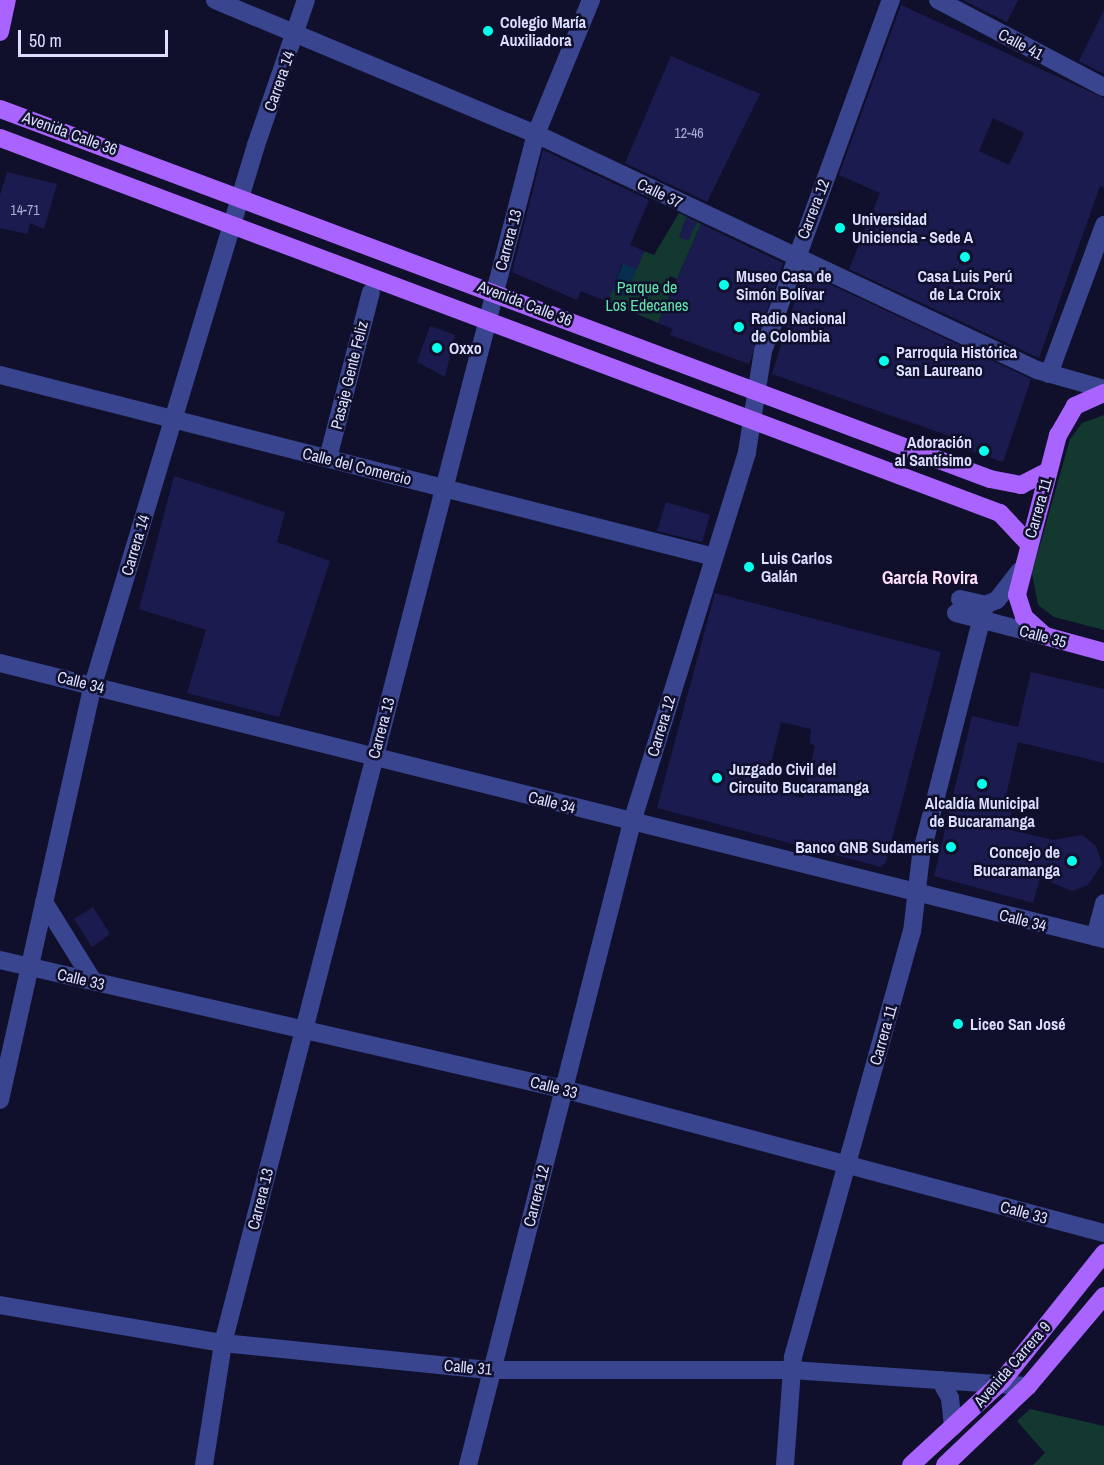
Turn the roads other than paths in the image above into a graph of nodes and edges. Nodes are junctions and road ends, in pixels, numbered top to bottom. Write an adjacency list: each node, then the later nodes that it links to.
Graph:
1 (7, 0): 7 (main road)
2 (215, 0): 8 (street, Calle 37)
3 (306, 0): 8 (street, Carrera 14)
4 (591, 0): 11 (street, Carrera 13)
5 (891, 0): 16 (street, Carrera 12)
6 (938, 0): 9 (street, Calle 41)
7 (0, 32)
8 (295, 33): 11 (street, Calle 37); 13 (street, Carrera 14)
9 (1104, 87)
10 (0, 109): 13 (main road, Avenida Calle 36)
11 (536, 134): 16 (street, Calle 37); 17 (street, Carrera 13)
12 (0, 138): 14 (main road, Avenida Calle 36)
13 (241, 196): 14 (street, Carrera 14); 17 (main road, Avenida Calle 36)
14 (232, 224): 19 (main road, Avenida Calle 36); 24 (street, Carrera 14)
15 (1104, 225): 20 (street)
16 (795, 258): 20 (street, Calle 37); 22 (street, Carrera 12)
17 (495, 291): 19 (street, Carrera 13); 22 (main road, Avenida Calle 36)
18 (371, 292): 26 (street, Pasaje Gente Feliz)
19 (488, 319): 25 (main road, Avenida Calle 36); 28 (street, Carrera 13)
20 (1049, 374): 23 (street, Calle 37)
21 (0, 375): 24 (street, Calle del Comercio)
22 (755, 390): 25 (street, Carrera 12); 27 (main road, Avenida Calle 36)
23 (1104, 391): 27 (main road, Carrera 11)
24 (173, 419): 26 (street, Calle del Comercio); 37 (street, Carrera 14)
25 (753, 419): 29 (main road, Avenida Calle 36); 30 (street, Carrera 12)
26 (328, 458): 28 (street, Calle del Comercio)
27 (1048, 471): 29 (main road, Carrera 11)
28 (443, 488): 30 (street, Calle del Comercio); 38 (street, Carrera 13)
29 (1028, 543): 31 (main road, Carrera 11)
30 (714, 557): 39 (street, Carrera 12)
31 (1020, 571): 33 (street); 34 (main road, Carrera 11)
32 (958, 606): 33 (street, Calle 35)
33 (984, 612): 34 (street, Calle 35); 40 (street, Carrera 11)
34 (1044, 636): 35 (main road, Calle 35)
35 (1104, 652)
36 (0, 663): 37 (street, Calle 34)
37 (93, 685): 38 (street, Calle 34); 41 (street, Carrera 14)
38 (373, 756): 39 (street, Calle 34); 47 (street, Carrera 13)
39 (632, 822): 40 (street, Calle 34); 48 (street, Carrera 12)
40 (917, 894): 43 (street, Calle 34); 50 (street, Carrera 11)
41 (44, 902): 45 (street, Carrera 14); 46 (street)
42 (1104, 903): 43 (street)
43 (1100, 938)
44 (0, 960): 45 (street, Calle 33)
45 (30, 967): 46 (street, Calle 33); 49 (street, Carrera 14)
46 (93, 981): 47 (street, Calle 33)
47 (303, 1030): 48 (street, Calle 33); 55 (street, Carrera 13)
48 (563, 1089): 50 (street, Calle 33); 56 (street, Carrera 12)
49 (0, 1100)
50 (847, 1164): 51 (street, Calle 33); 57 (street, Carrera 11)
51 (1104, 1233)
52 (1104, 1253): 59 (main road, Avenida Carrera 9)
53 (1104, 1296): 60 (main road, Avenida Carrera 9)
54 (0, 1305): 55 (street, Calle 31)
55 (223, 1343): 56 (street, Calle 31); 62 (street, Carrera 13)
56 (491, 1370): 57 (street, Calle 31); 63 (street, Carrera 12)
57 (792, 1370): 58 (street, Calle 31); 64 (street, Carrera 11)
58 (940, 1380): 59 (street, Calle 31); 61 (street)
59 (1002, 1381): 60 (street, Calle 31); 61 (main road, Avenida Carrera 9)
60 (1028, 1386): 66 (main road, Avenida Carrera 9)
61 (953, 1427): 65 (main road, Avenida Carrera 9)
62 (204, 1465)
63 (468, 1465)
64 (785, 1465)
65 (910, 1465)
66 (945, 1465)

